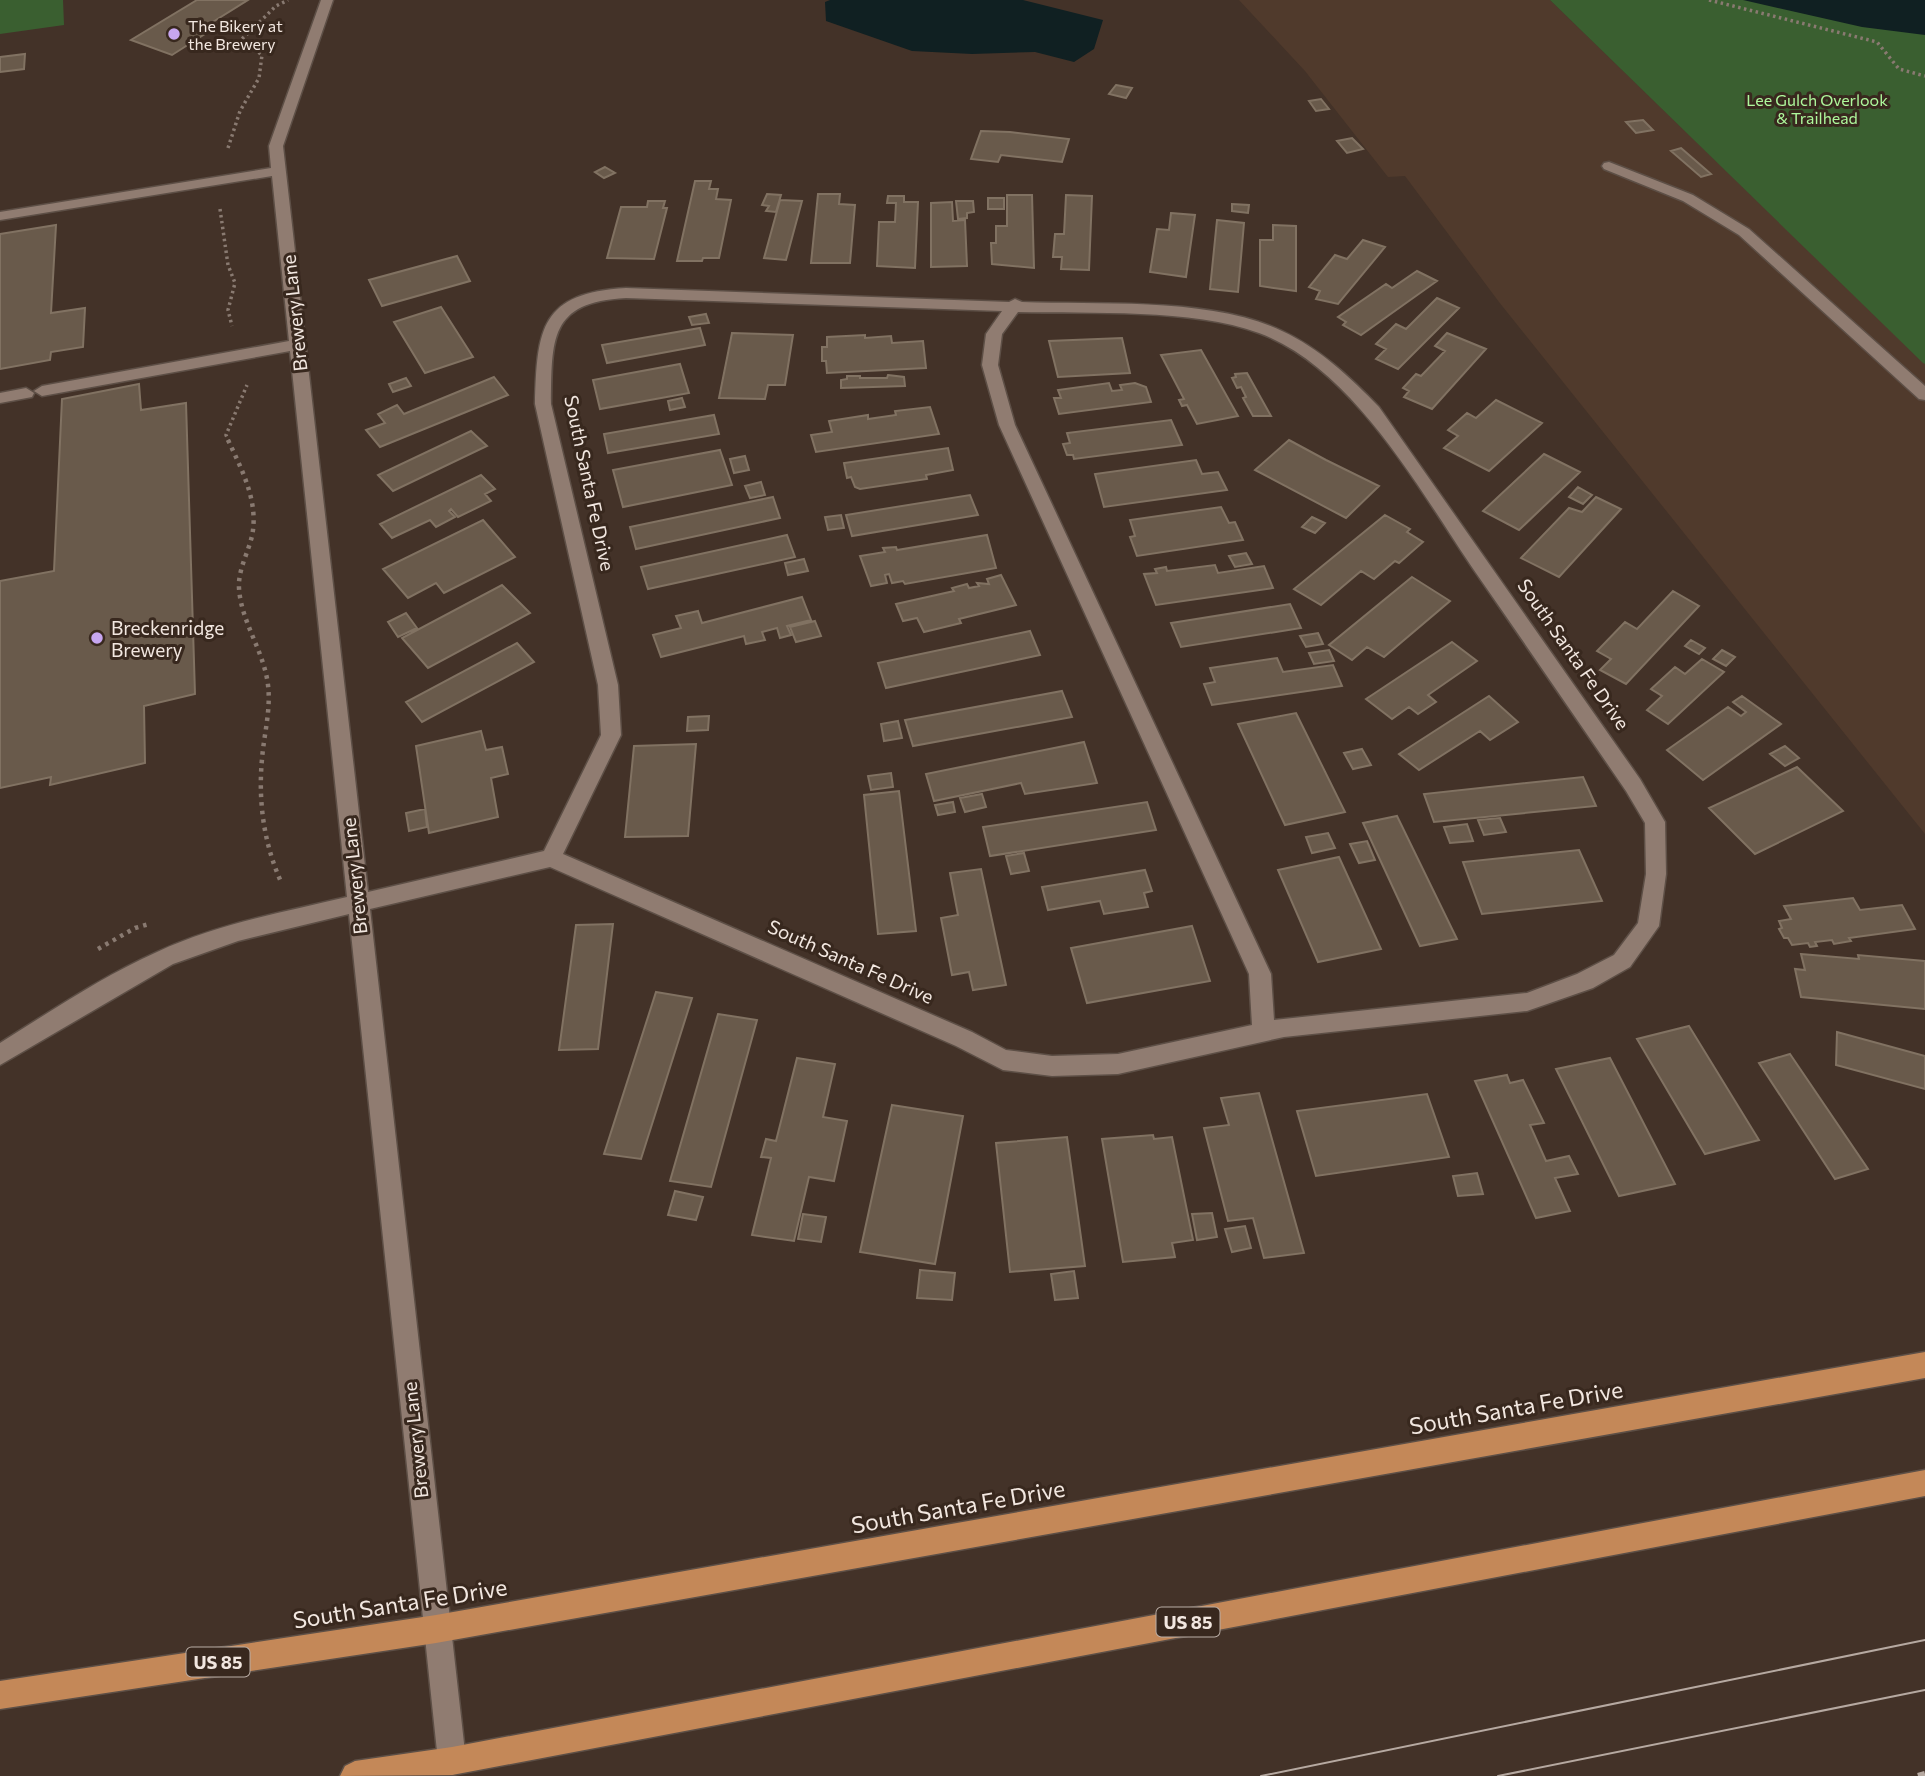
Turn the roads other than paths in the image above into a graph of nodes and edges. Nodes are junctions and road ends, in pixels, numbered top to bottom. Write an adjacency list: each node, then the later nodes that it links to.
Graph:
1 (327, 0): 3 (street, Brewery Lane)
2 (1609, 166): 7 (street)
3 (279, 171): 4 (street); 6 (street, Brewery Lane)
4 (0, 216)
5 (1015, 304): 9 (street, South Santa Fe Drive); 11 (street); 11 (street, South Santa Fe Drive)
6 (297, 345): 8 (street); 10 (street, Brewery Lane)
7 (1925, 396)
8 (0, 398)
9 (551, 858): 10 (street); 11 (street, South Santa Fe Drive)
10 (358, 905): 12 (street); 15 (street, Brewery Lane)
11 (1262, 1031)
12 (0, 1055)
13 (1925, 1364): 15 (highway, South Santa Fe Drive / US 85)
14 (1925, 1483): 17 (highway, US 85)
15 (436, 1629): 16 (highway, South Santa Fe Drive / US 85); 17 (street, Brewery Lane)
16 (0, 1695)
17 (452, 1761): 18 (highway, US 85)
18 (355, 1776)

